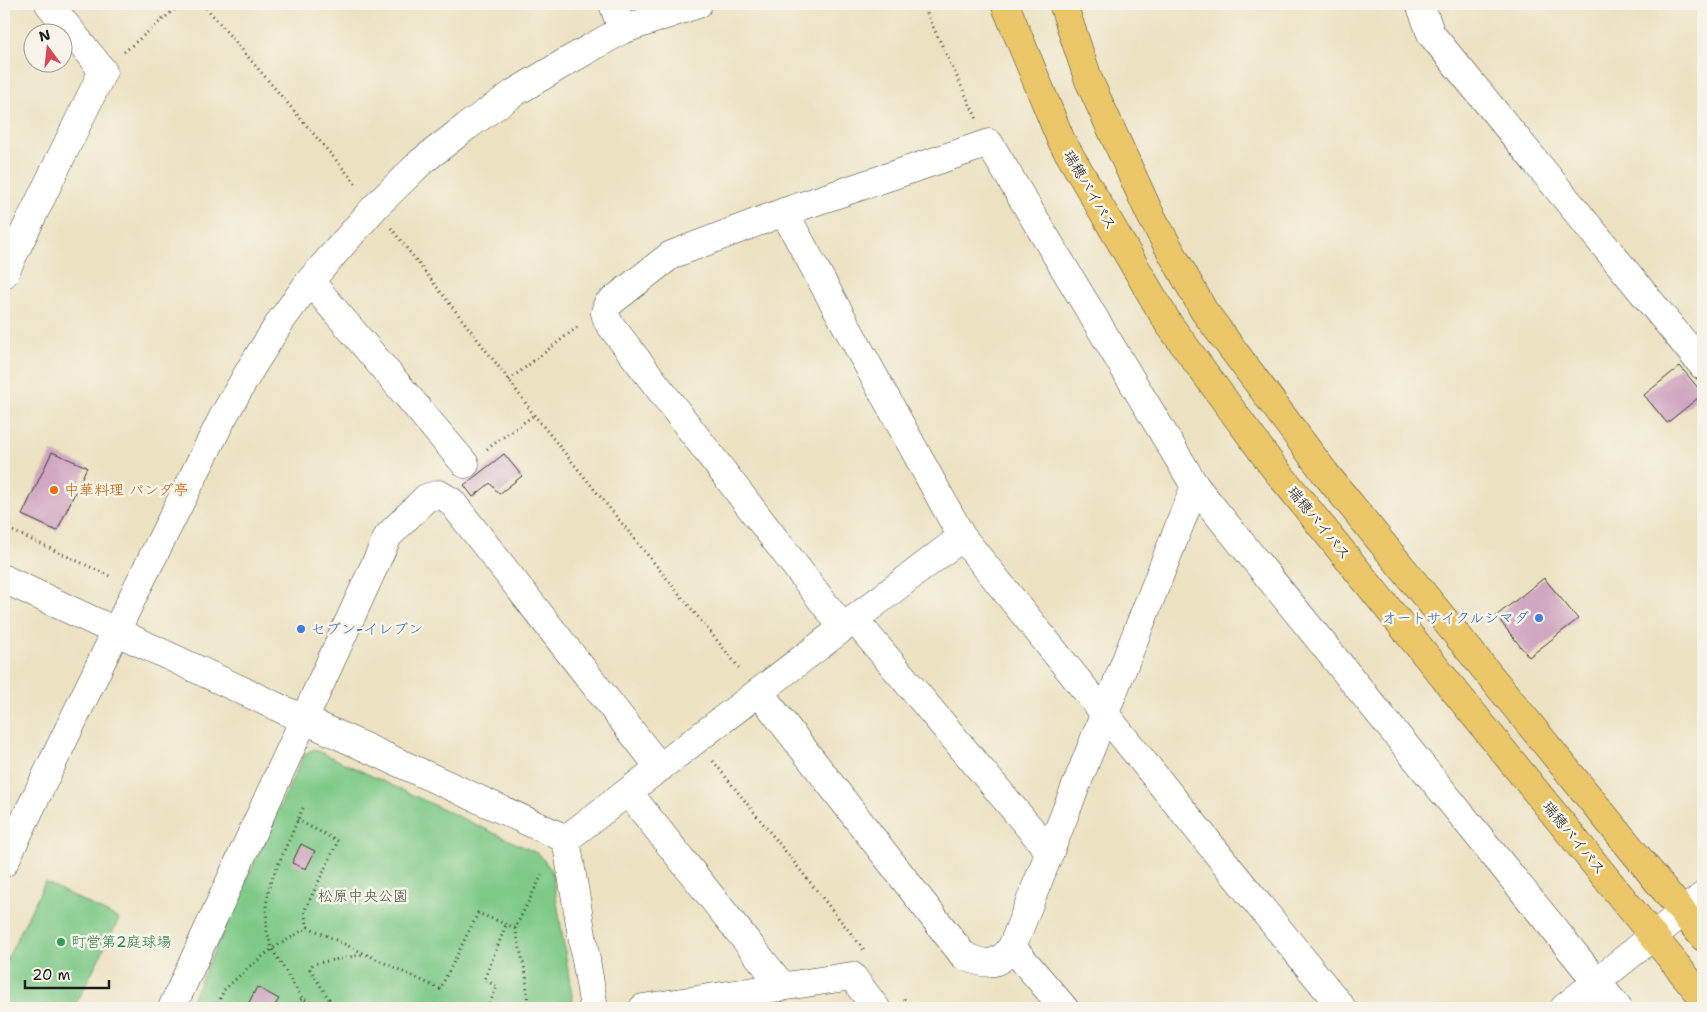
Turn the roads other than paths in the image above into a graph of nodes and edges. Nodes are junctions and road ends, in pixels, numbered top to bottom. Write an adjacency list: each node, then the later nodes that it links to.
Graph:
1 (49, 4): 9 (street)
2 (613, 4): 7 (street)
3 (698, 4): 7 (street)
4 (1005, 4): 27 (highway, 瑞穂バイパス)
5 (1062, 4): 26 (highway)
6 (1420, 4): 11 (street)
7 (622, 30): 10 (street)
8 (784, 212): 13 (street); 14 (street); 16 (street)
9 (4, 274)
10 (310, 281): 12 (street); 17 (street)
11 (1703, 366)
12 (465, 464)
13 (1195, 486): 19 (street); 30 (street)
14 (962, 537): 16 (street); 19 (street)
15 (4, 578): 17 (street)
16 (849, 624): 18 (street); 24 (street)
17 (117, 632): 20 (street); 25 (street)
18 (759, 692): 21 (street); 29 (street)
19 (1104, 713): 24 (street); 38 (street)
20 (303, 719): 21 (street); 23 (street); 33 (street)
21 (660, 768): 22 (street)
22 (628, 792): 23 (street); 31 (street)
23 (564, 838): 34 (street)
24 (1050, 852): 29 (street)
25 (4, 863)
26 (1693, 904): 27 (street); 28 (highway)
27 (1654, 936): 30 (street); 32 (highway, 瑞穂バイパス)
28 (1703, 937)
29 (1012, 947): 37 (street)
30 (1596, 981): 39 (street); 40 (street)
31 (783, 986): 35 (street); 36 (street)
32 (1703, 998)
33 (172, 1008)
34 (594, 1008)
35 (643, 1008)
36 (876, 1008)
37 (1064, 1008)
38 (1342, 1008)
39 (1564, 1008)
40 (1618, 1008)

